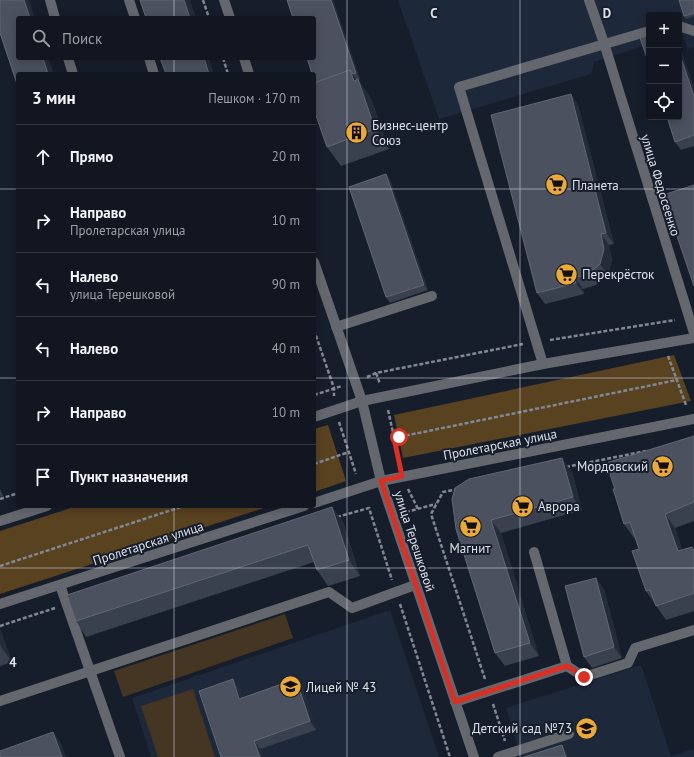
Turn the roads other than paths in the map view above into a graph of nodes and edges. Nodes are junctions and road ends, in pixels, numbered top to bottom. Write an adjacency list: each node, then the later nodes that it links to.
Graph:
1 (50, 0): 5 (street)
2 (130, 0): 6 (street)
3 (224, 0): 7 (street)
4 (589, 0): 11 (street, улица Федосеенко)
5 (54, 16)
6 (135, 16)
7 (229, 16)
8 (682, 27): 9 (street)
9 (694, 31)
10 (646, 32): 11 (street)
11 (604, 43): 21 (street, улица Федосеенко); 23 (street)
12 (69, 60): 15 (street)
13 (150, 60): 16 (street)
14 (245, 60): 17 (street)
15 (72, 72)
16 (153, 72)
17 (248, 72)
18 (316, 268): 20 (street, улица Терешковой)
19 (432, 296): 20 (street)
20 (336, 326): 24 (street, улица Терешковой)
21 (694, 333)
22 (694, 338): 23 (street)
23 (542, 364): 24 (street)
24 (362, 401): 25 (street); 27 (street, улица Терешковой)
25 (316, 416)
26 (694, 419): 27 (street, Пролетарская улица)
27 (381, 481): 28 (street, Пролетарская улица); 34 (street, улица Терешковой)
28 (316, 502)
29 (41, 508): 31 (street)
30 (298, 508): 33 (street, Пролетарская улица)
31 (0, 521)
32 (534, 552): 37 (street)
33 (60, 585): 35 (street, Пролетарская улица); 38 (street)
34 (416, 585): 38 (street); 40 (street, улица Терешковой)
35 (0, 604)
36 (694, 630): 37 (street)
37 (567, 666): 40 (street)
38 (90, 670): 39 (street); 42 (street)
39 (0, 701)
40 (455, 702): 43 (street, улица Терешковой)
41 (569, 734): 44 (street)
42 (120, 757)
43 (474, 757)
44 (498, 757)

